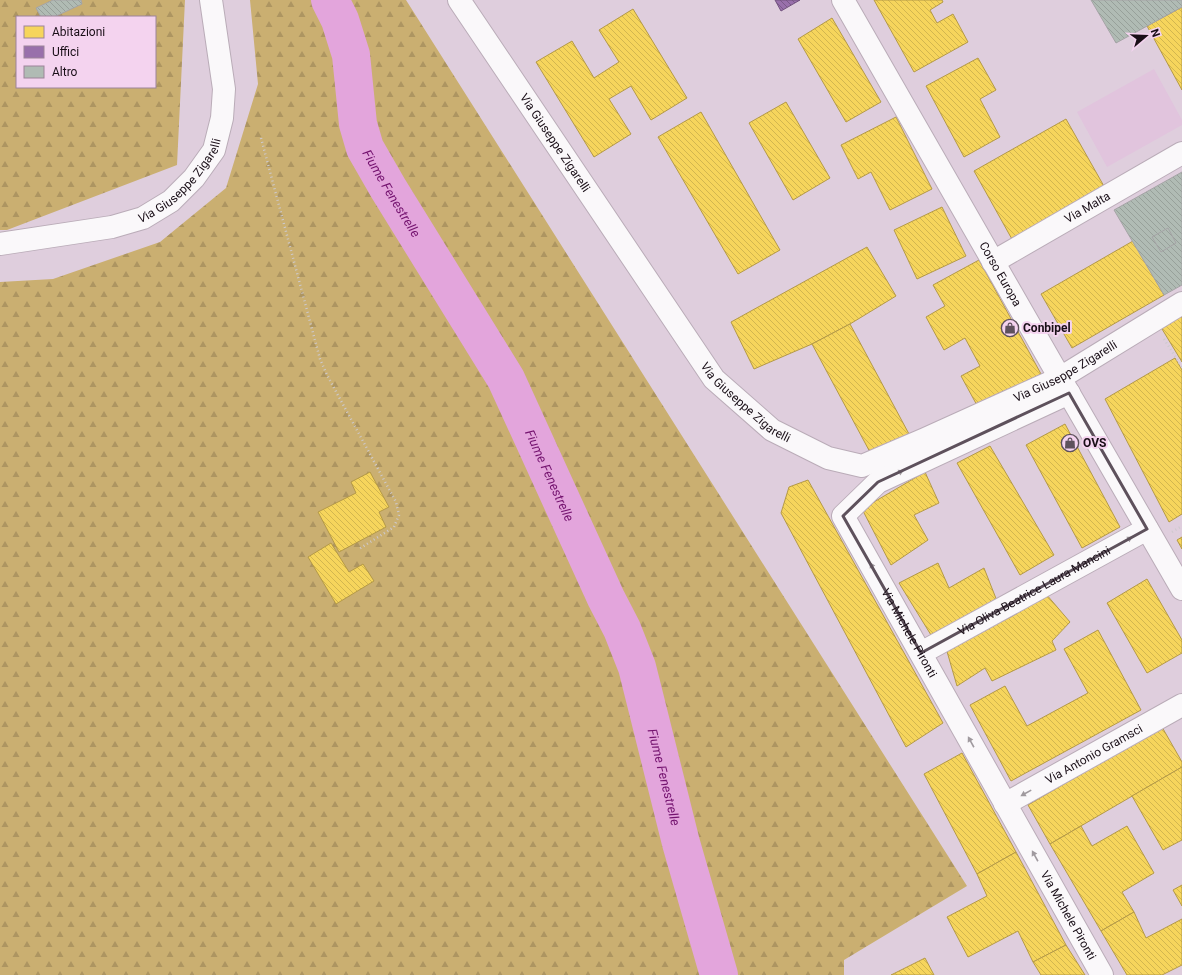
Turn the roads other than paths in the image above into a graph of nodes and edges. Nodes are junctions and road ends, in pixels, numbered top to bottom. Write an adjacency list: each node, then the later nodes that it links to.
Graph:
1 (211, 0): 5 (street, Via Giuseppe Zigarelli)
2 (459, 0): 8 (street, Via Giuseppe Zigarelli)
3 (843, 0): 6 (street, Corso Europa)
4 (1182, 153): 6 (street, Via Malta)
5 (0, 244)
6 (993, 262): 8 (street, Corso Europa)
7 (1182, 303): 8 (street, Via Giuseppe Zigarelli)
8 (1064, 386): 9 (street, Corso Europa); 11 (street, Via Michele Pironti, one-way to 8)
9 (1147, 529): 10 (street, Corso Europa); 11 (street, Via Oliva Beatrice Laura Mancini, one-way to 9)
10 (1182, 589)
11 (921, 653): 13 (street, Via Michele Pironti, one-way to 11)
12 (1182, 705): 13 (street, Via Antonio Gramsci, one-way to 13)
13 (1005, 804): 14 (street, Via Michele Pironti, one-way to 13)
14 (1102, 975)

